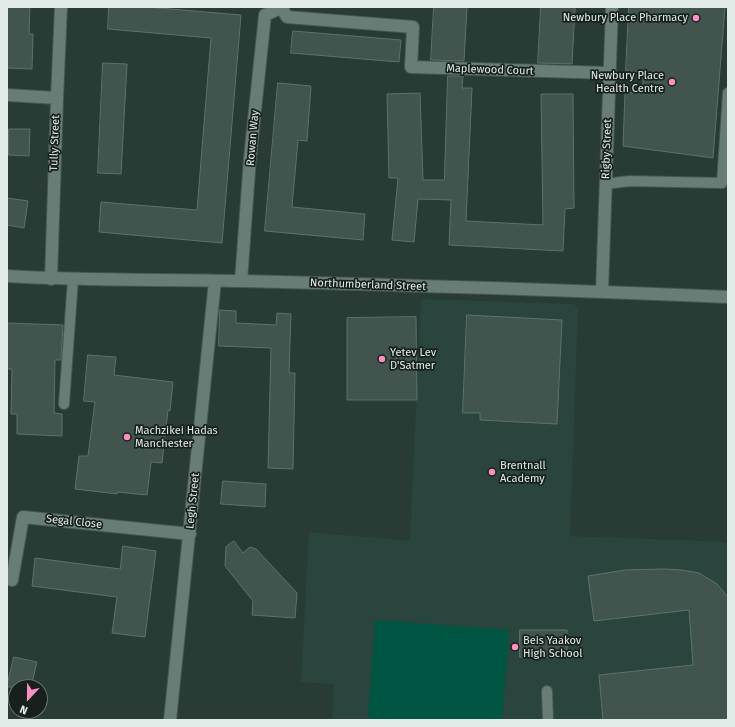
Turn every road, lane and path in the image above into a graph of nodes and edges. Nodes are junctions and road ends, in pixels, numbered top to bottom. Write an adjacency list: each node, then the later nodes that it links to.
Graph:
1 (61, 7): 7 (street, Tully Street)
2 (282, 7): 4 (street, Maplewood Court); 13 (street, Rowan Way)
3 (612, 7): 4 (street, Rigby Street)
4 (609, 73): 8 (street, Rigby Street)
5 (728, 93): 8 (lane)
6 (7, 95): 7 (street)
7 (57, 98): 10 (street, Tully Street)
8 (605, 184): 14 (street, Rigby Street)
9 (7, 276): 10 (street, Northumberland Street)
10 (51, 279): 11 (street, Northumberland Street)
11 (73, 279): 12 (street, Northumberland Street); 16 (lane)
12 (215, 281): 13 (street, Northumberland Street); 17 (street, Legh Street)
13 (241, 281): 14 (street, Northumberland Street)
14 (602, 291): 15 (street, Northumberland Street)
15 (728, 297)
16 (64, 404)
17 (190, 534): 18 (street, Segal Close); 20 (street, Legh Street)
18 (12, 580)
19 (547, 691): 21 (lane)
20 (170, 720)
21 (548, 720)

